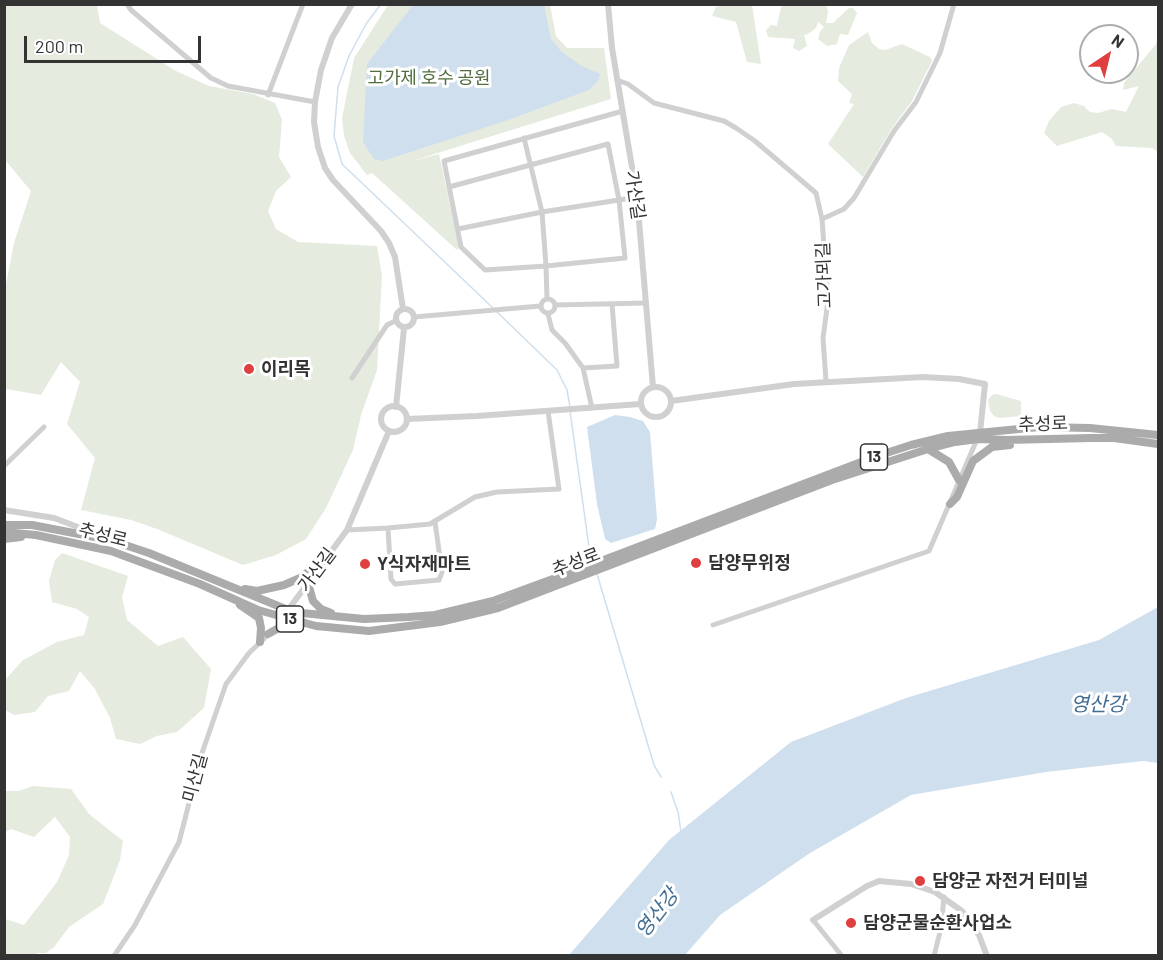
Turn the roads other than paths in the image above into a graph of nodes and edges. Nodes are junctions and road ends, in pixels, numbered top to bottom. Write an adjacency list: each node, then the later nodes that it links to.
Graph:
1 (127, 4): 7 (street)
2 (303, 4): 7 (street)
3 (351, 4): 8 (street)
4 (608, 4): 6 (street, 가산길)
5 (954, 4): 16 (street, 고가뫼길)
6 (617, 80): 9 (street, 가산길); 16 (street)
7 (268, 95): 8 (street)
8 (315, 102): 24 (street)
9 (623, 111): 10 (street); 13 (street, 가산길)
10 (524, 138): 11 (street); 12 (street)
11 (530, 165): 12 (street); 14 (street); 15 (street)
12 (449, 187): 17 (street)
13 (637, 197): 14 (street); 20 (street, 가산길)
14 (619, 200): 15 (street); 18 (street)
15 (542, 212): 17 (street); 18 (street)
16 (822, 219): 31 (street, 고가뫼길)
17 (458, 230): 18 (street)
18 (546, 266): 19 (street)
19 (547, 299): 22 (street); 23 (street)
20 (646, 303): 21 (street); 32 (street, 가산길)
21 (612, 304): 22 (street); 29 (street)
22 (555, 305): 25 (street)
23 (540, 306): 25 (street); 26 (street)
24 (403, 309): 26 (street); 27 (street)
25 (548, 314): 29 (street)
26 (414, 317): 28 (street)
27 (396, 321): 28 (street); 30 (street)
28 (404, 328): 35 (street)
29 (583, 368): 36 (street)
30 (352, 378)
31 (826, 381): 33 (street); 42 (street)
32 (653, 387): 33 (street); 34 (street)
33 (671, 401): 34 (street)
34 (640, 404): 36 (street)
35 (396, 407): 38 (street); 40 (street)
36 (592, 408): 37 (street)
37 (548, 411): 38 (street); 50 (street)
38 (407, 419): 40 (street)
39 (44, 427): 46 (street)
40 (389, 431): 53 (street, 가산길)
41 (1158, 435): 42 (main road, 추성로 / 13)
42 (979, 436): 43 (main road, 추성로 / 13); 45 (main road, 추성로 / 13); 47 (street); 59 (main road, 추성로 / 13)
43 (1091, 438): 44 (main road, 추성로 / 13); 48 (main road)
44 (1158, 444)
45 (928, 449): 47 (main road); 59 (main road, 추성로 / 13)
46 (4, 466)
47 (959, 480): 48 (street)
48 (950, 504): 67 (street)
49 (4, 510): 57 (street)
50 (435, 522): 52 (street); 52 (street)
51 (4, 525): 57 (main road, 추성로 / 13)
52 (388, 528): 53 (street)
53 (347, 530): 58 (street, 가산길)
54 (4, 532): 55 (main road, 추성로 / 13)
55 (36, 535): 56 (main road); 63 (main road, 추성로 / 13)
56 (4, 539)
57 (110, 540): 62 (main road, 추성로 / 13)
58 (328, 557): 61 (street, 가산길); 62 (main road)
59 (606, 563): 60 (main road, 추성로 / 13)
60 (581, 573): 65 (main road, 추성로 / 13); 66 (main road, 추성로 / 13)
61 (308, 583): 64 (street, 가산길); 65 (main road)
62 (231, 588): 64 (main road, 추성로 / 13)
63 (232, 599): 64 (main road, 추성로 / 13); 69 (main road)
64 (286, 614): 65 (main road, 추성로 / 13); 66 (main road, 추성로 / 13); 68 (street, 미산길)
65 (338, 617)
66 (304, 623): 68 (main road)
67 (713, 625)
68 (268, 634): 69 (street, 미산길)
69 (260, 642): 72 (street, 미산길)
70 (944, 897): 71 (street); 74 (street); 75 (street)
71 (813, 920): 73 (street)
72 (114, 956)
73 (842, 956)
74 (934, 956)
75 (987, 956)

